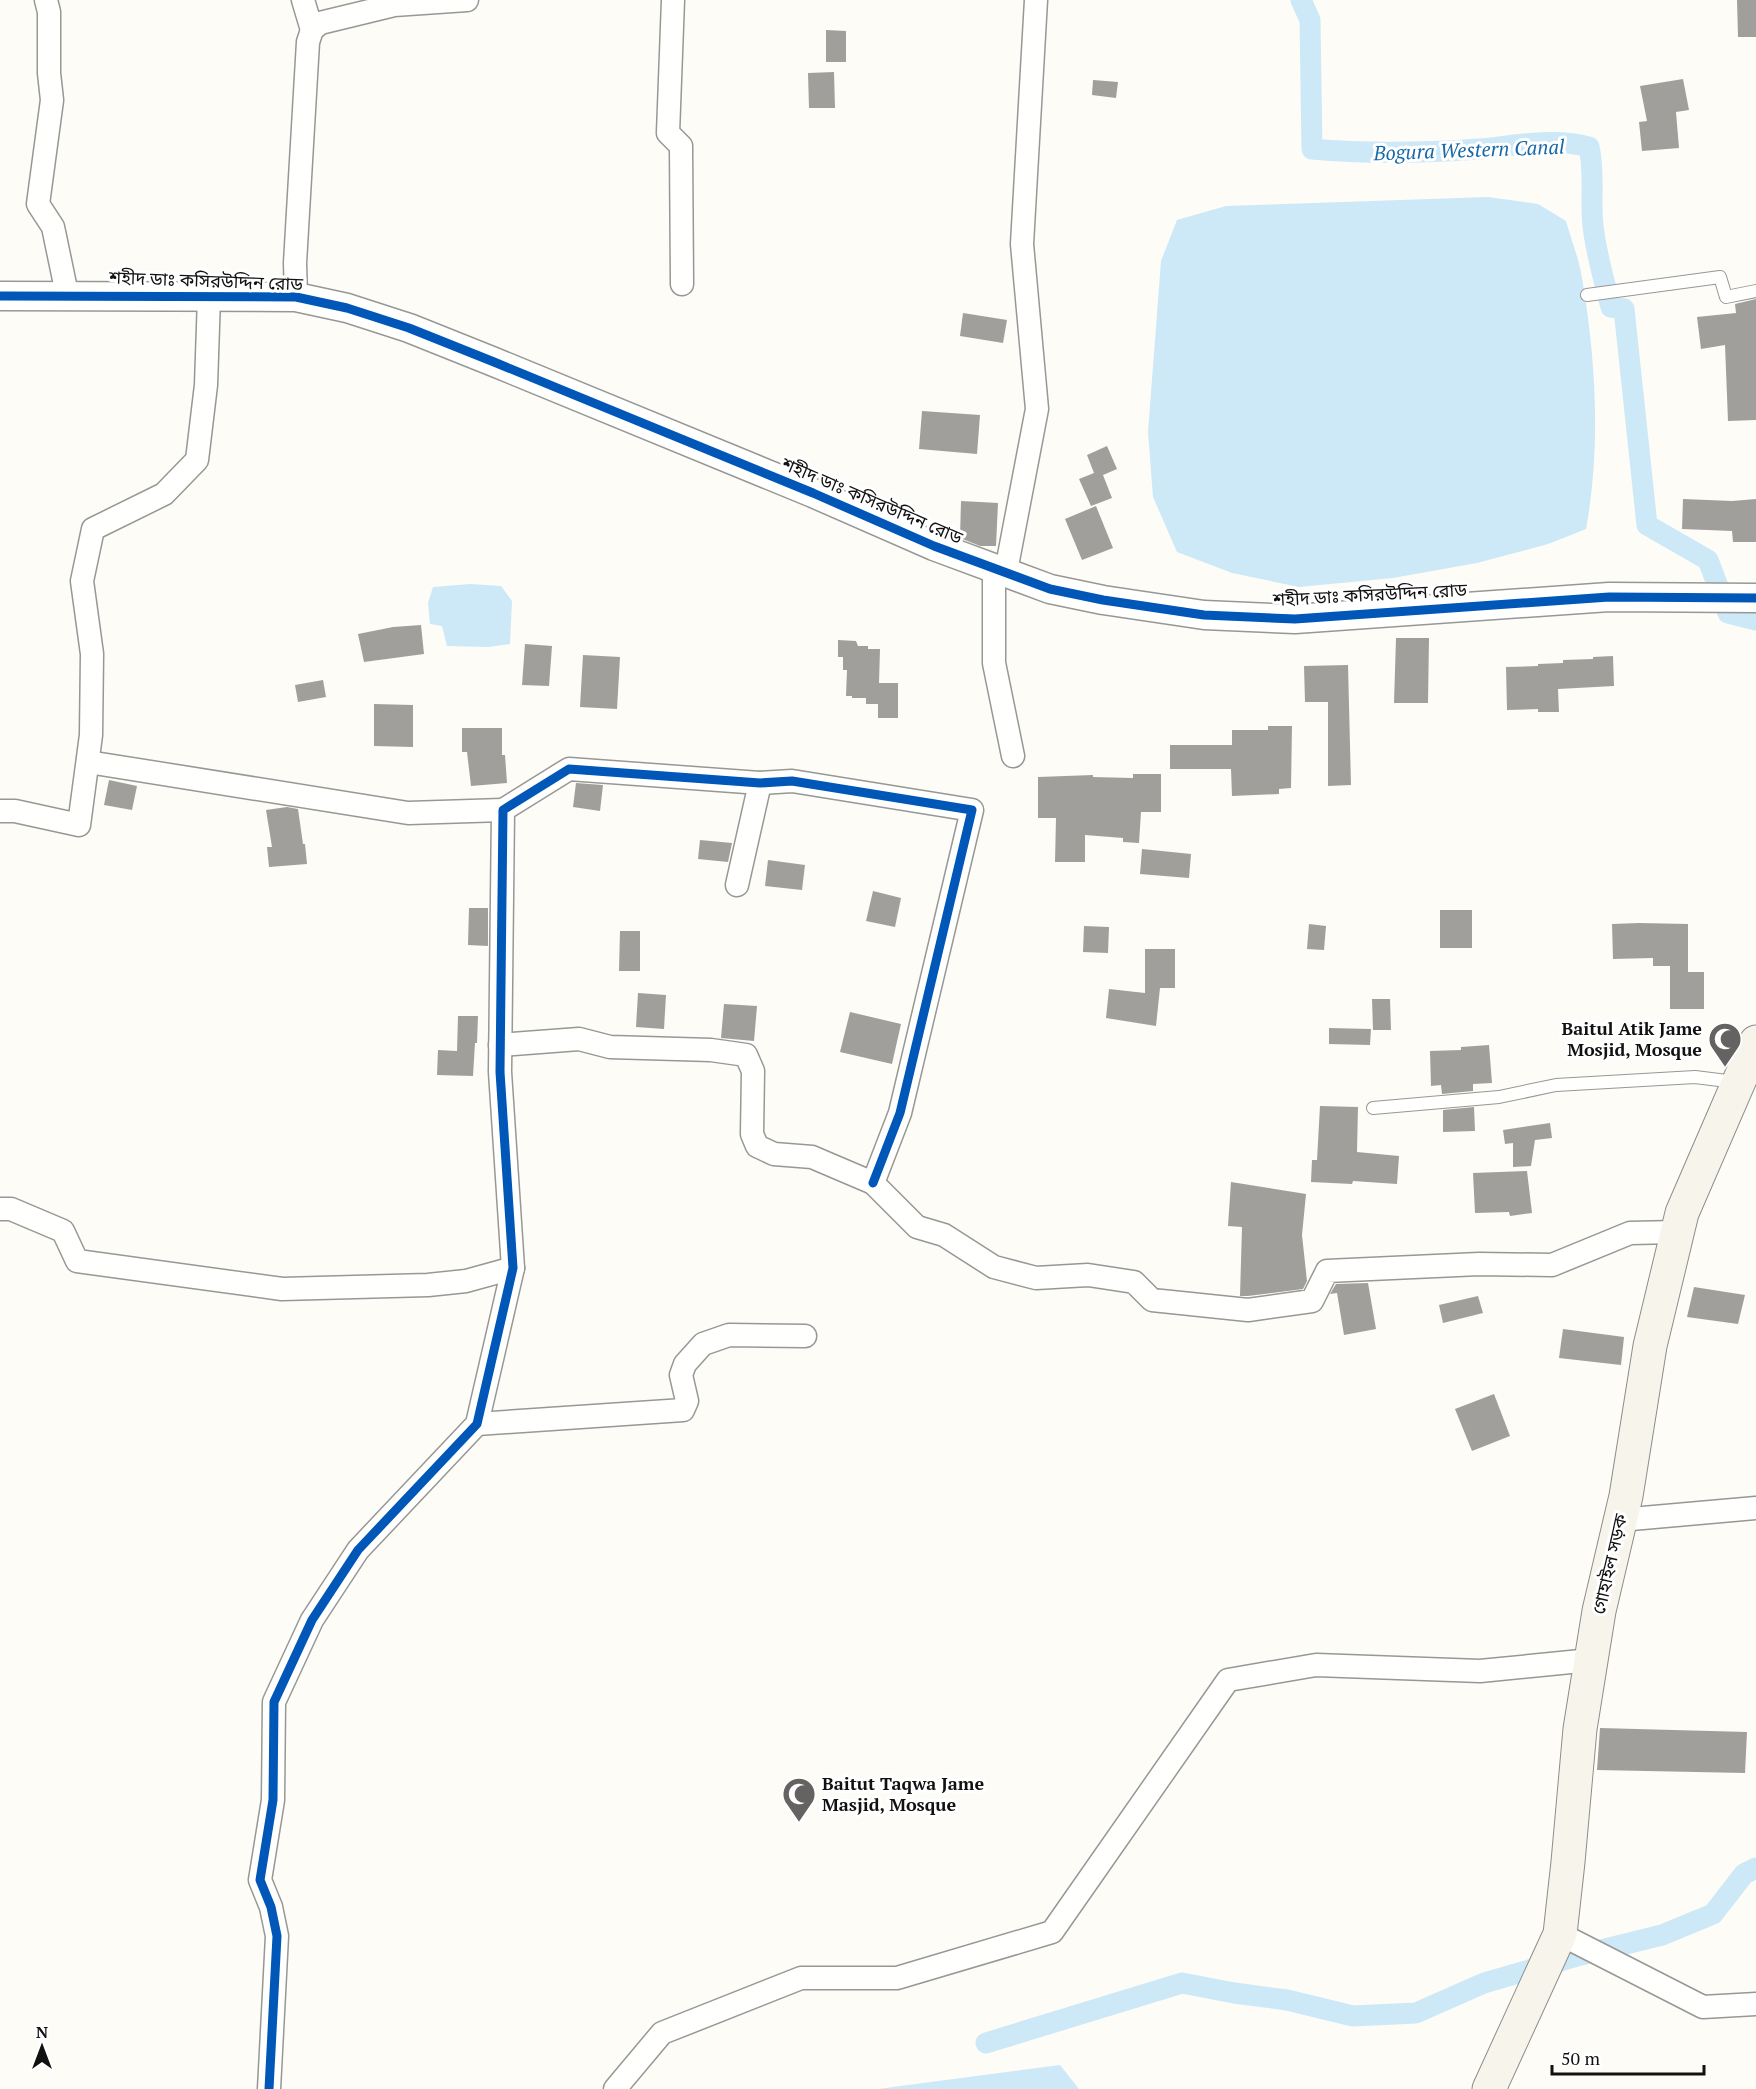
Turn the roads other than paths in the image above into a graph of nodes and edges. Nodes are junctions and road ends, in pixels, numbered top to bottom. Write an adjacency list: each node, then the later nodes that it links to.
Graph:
1 (46, 0): 9 (street)
2 (303, 0): 6 (street)
3 (467, 0): 6 (street)
4 (673, 0): 7 (street)
5 (1036, 0): 14 (street)
6 (312, 30): 13 (street)
7 (682, 284)
8 (1756, 291): 10 (lane)
9 (67, 294): 11 (street, শহীদ ডাঃ কসিরউদ্দিন রোড); 12 (street, শহীদ ডাঃ কসিরউদ্দিন রোড)
10 (1592, 294)
11 (0, 296)
12 (209, 297): 13 (street, শহীদ ডাঃ কসিরউদ্দিন রোড); 17 (street)
13 (296, 297): 14 (street, শহীদ ডাঃ কসিরউদ্দিন রোড)
14 (1000, 569): 15 (street, শহীদ ডাঃ কসিরউদ্দিন রোড); 16 (street)
15 (1746, 598)
16 (1013, 756)
17 (88, 762): 19 (street); 20 (street)
18 (760, 783): 19 (street); 21 (street); 25 (street)
19 (503, 810): 22 (street)
20 (0, 812)
21 (737, 885)
22 (500, 1045): 25 (street); 28 (street)
23 (1749, 1061): 24 (lane); 27 (main road, গোহাইল সড়ক)
24 (1373, 1108)
25 (873, 1183): 27 (street)
26 (0, 1209): 28 (street)
27 (1677, 1233): 32 (main road, গোহাইল সড়ক)
28 (513, 1268): 30 (street)
29 (806, 1336): 30 (street)
30 (477, 1424): 36 (street)
31 (1756, 1508): 32 (street)
32 (1620, 1520): 33 (main road, গোহাইল সড়ক)
33 (1591, 1660): 34 (main road, গোহাইল সড়ক); 37 (street)
34 (1558, 1952): 35 (street); 38 (main road, গোহাইল সড়ক)
35 (1756, 2004)
36 (269, 2089)
37 (615, 2089)
38 (1489, 2089)

